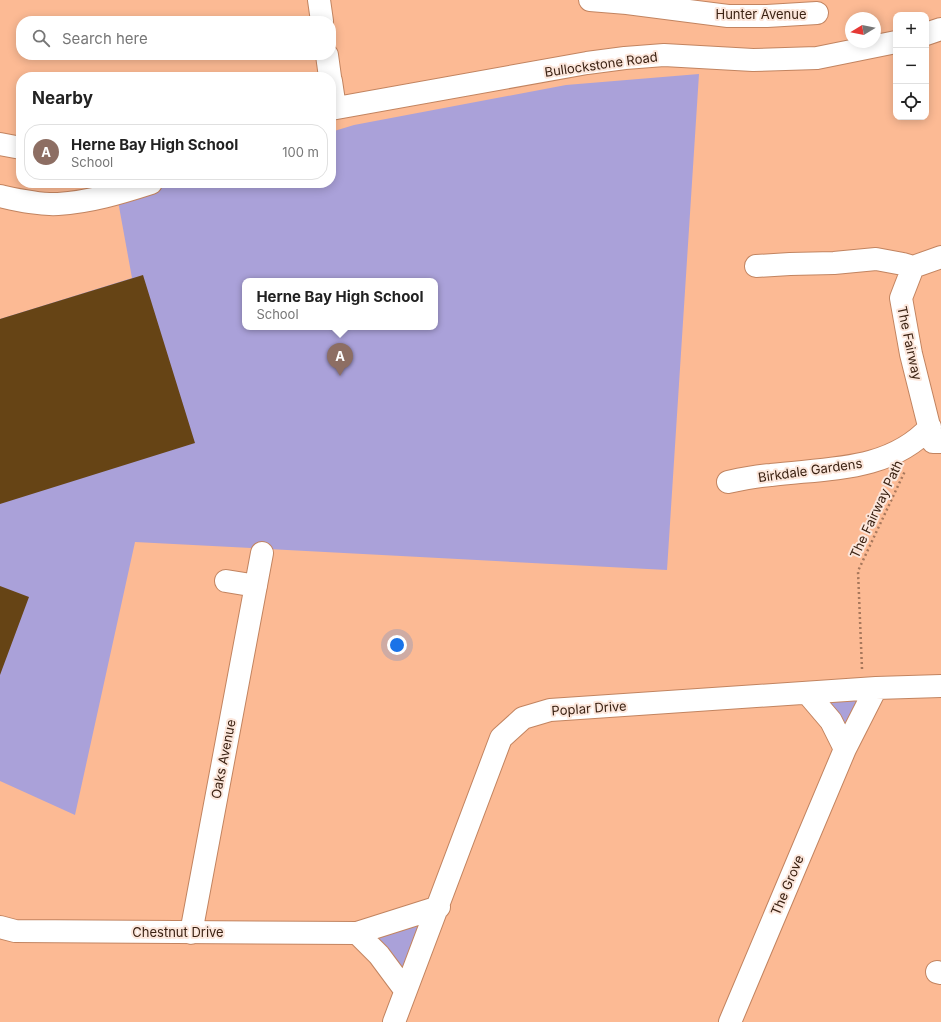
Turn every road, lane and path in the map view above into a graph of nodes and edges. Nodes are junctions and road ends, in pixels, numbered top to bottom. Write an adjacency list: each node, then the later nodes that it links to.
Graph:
1 (319, 0): 5 (street)
2 (590, 0): 3 (street, Hunter Avenue)
3 (681, 6): 4 (street, Hunter Avenue)
4 (817, 13)
5 (321, 16)
6 (941, 29): 7 (street)
7 (929, 33)
8 (893, 43): 11 (street, Bullockstone Road)
9 (328, 60): 10 (street)
10 (329, 72)
11 (336, 107)
12 (0, 144): 13 (street)
13 (16, 147)
14 (135, 188): 15 (street)
15 (0, 196)
16 (941, 257): 18 (street)
17 (756, 266): 18 (street)
18 (913, 268): 19 (street, The Fairway)
19 (935, 434): 21 (street, Birkdale Gardens)
20 (908, 464): 26 (path, The Fairway Path)
21 (728, 482)
22 (262, 553): 24 (street, Oaks Avenue)
23 (226, 581): 24 (street)
24 (256, 586): 31 (street, Oaks Avenue)
25 (941, 686): 26 (street, Poplar Drive)
26 (870, 689): 27 (street, Poplar Drive); 28 (street, The Grove)
27 (808, 694): 28 (street); 29 (street, Poplar Drive)
28 (845, 749): 35 (street, The Grove)
29 (439, 907): 32 (street, Chestnut Drive); 33 (street, Poplar Drive)
30 (0, 927): 31 (street, Chestnut Drive)
31 (191, 933): 32 (street, Chestnut Drive)
32 (357, 933): 33 (street)
33 (405, 990): 34 (street, Poplar Drive)
34 (394, 1022)
35 (730, 1022)

